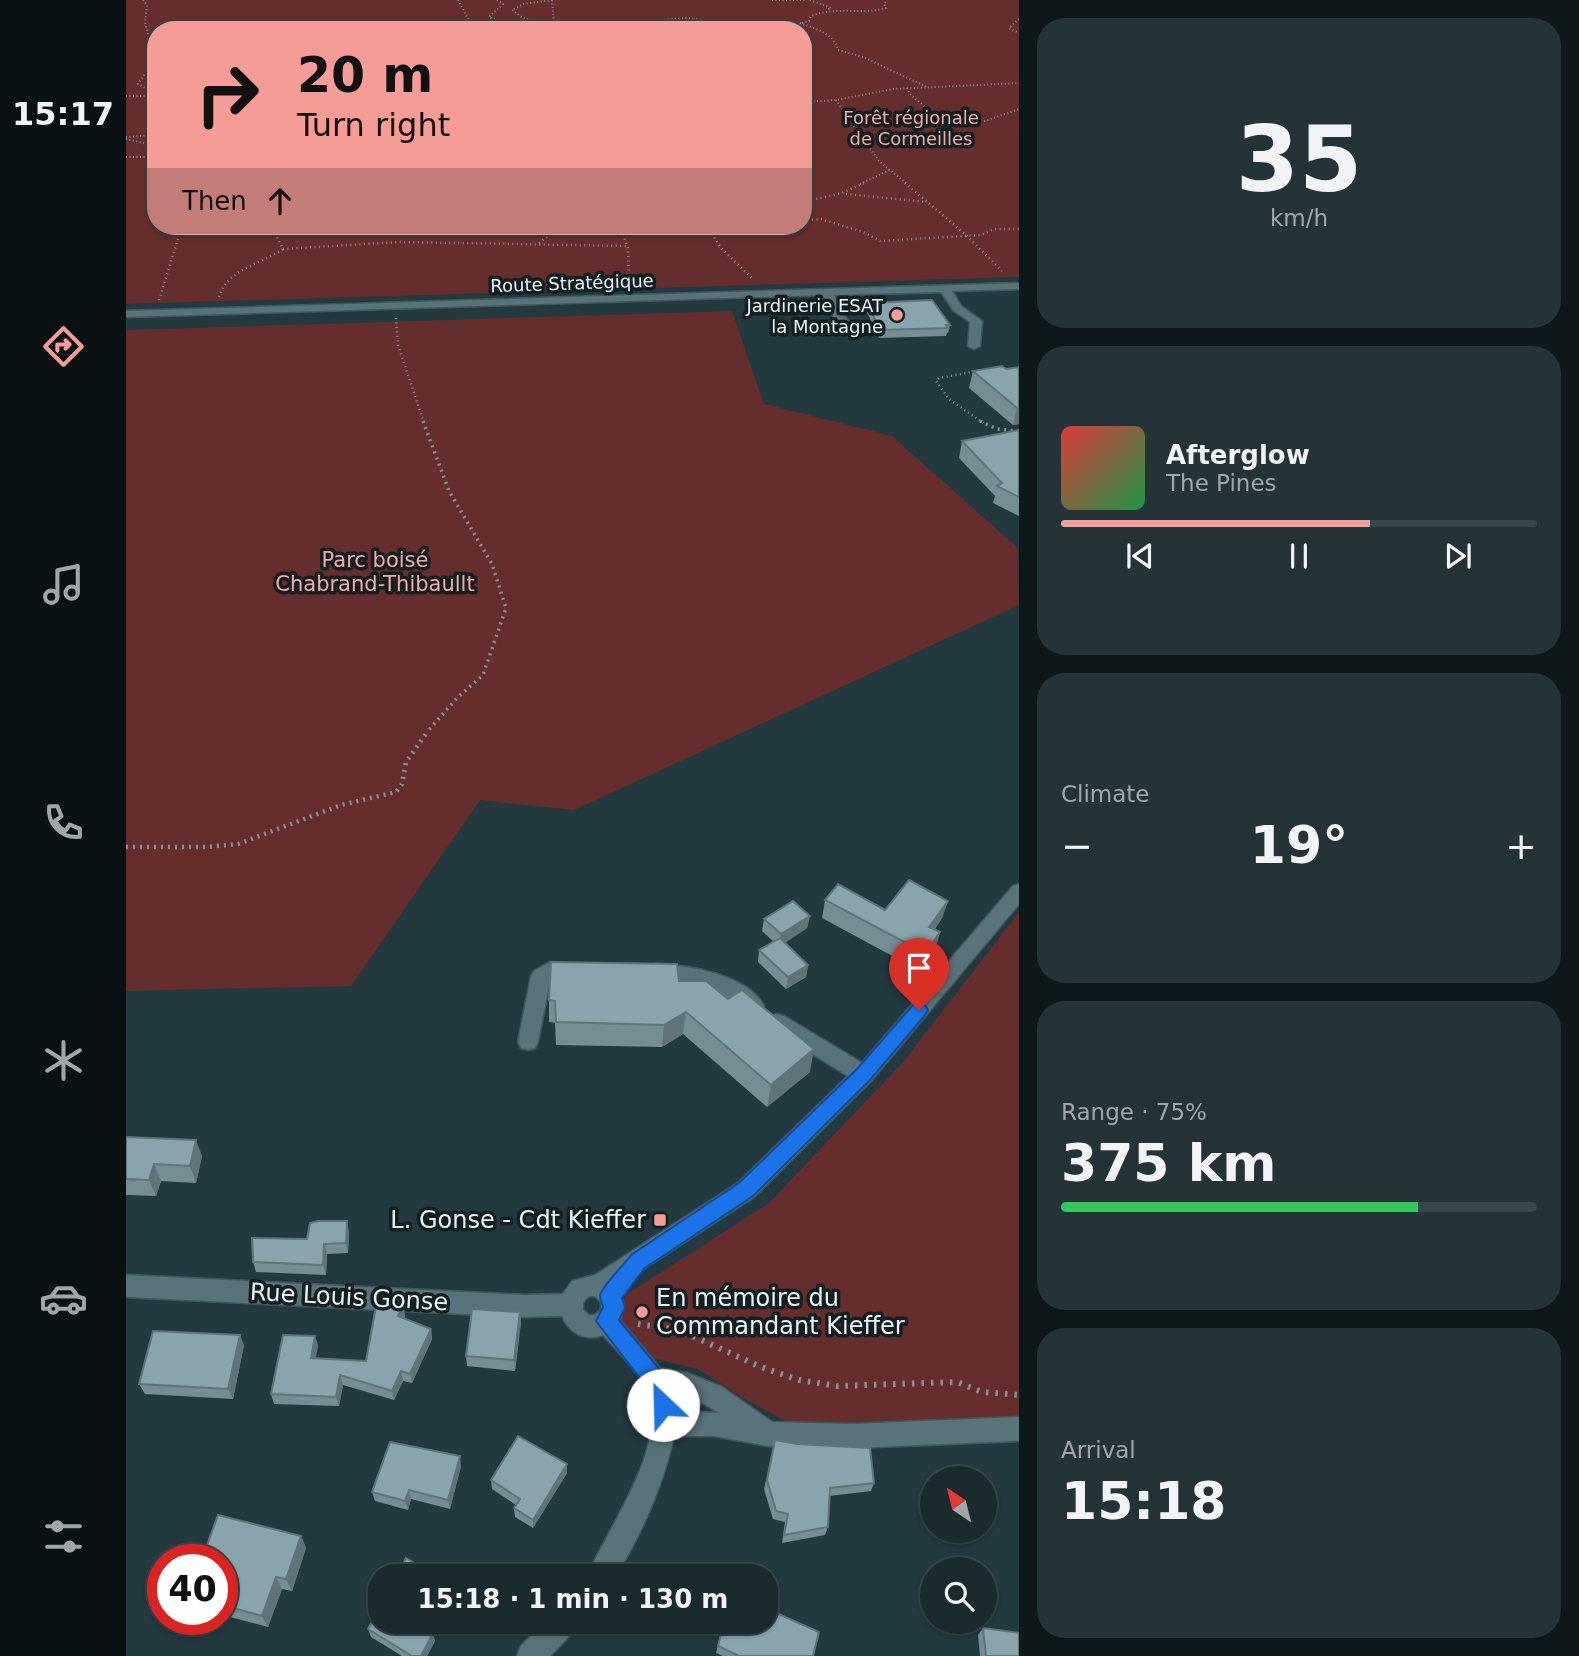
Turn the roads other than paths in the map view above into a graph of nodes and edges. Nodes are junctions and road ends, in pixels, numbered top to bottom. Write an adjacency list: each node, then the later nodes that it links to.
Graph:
1 (1019, 286): 2 (street, Route Stratégique)
2 (944, 288): 3 (street, Route Stratégique); 6 (street)
3 (827, 292): 4 (street, Route Stratégique); 5 (street)
4 (126, 314)
5 (848, 333)
6 (974, 345)
7 (1019, 891): 11 (street)
8 (589, 971): 10 (street)
9 (641, 972): 11 (street)
10 (528, 1042)
11 (864, 1075): 13 (street)
12 (126, 1286): 14 (street, Rue Louis Gonse)
13 (603, 1291): 14 (street); 15 (street)
14 (571, 1305): 15 (street)
15 (606, 1321): 16 (street)
16 (653, 1379): 17 (street); 19 (street)
17 (663, 1423): 19 (street); 20 (street)
18 (1019, 1429): 19 (street)
19 (768, 1434)
20 (608, 1564)
21 (552, 1634): 22 (street)
22 (531, 1656)

